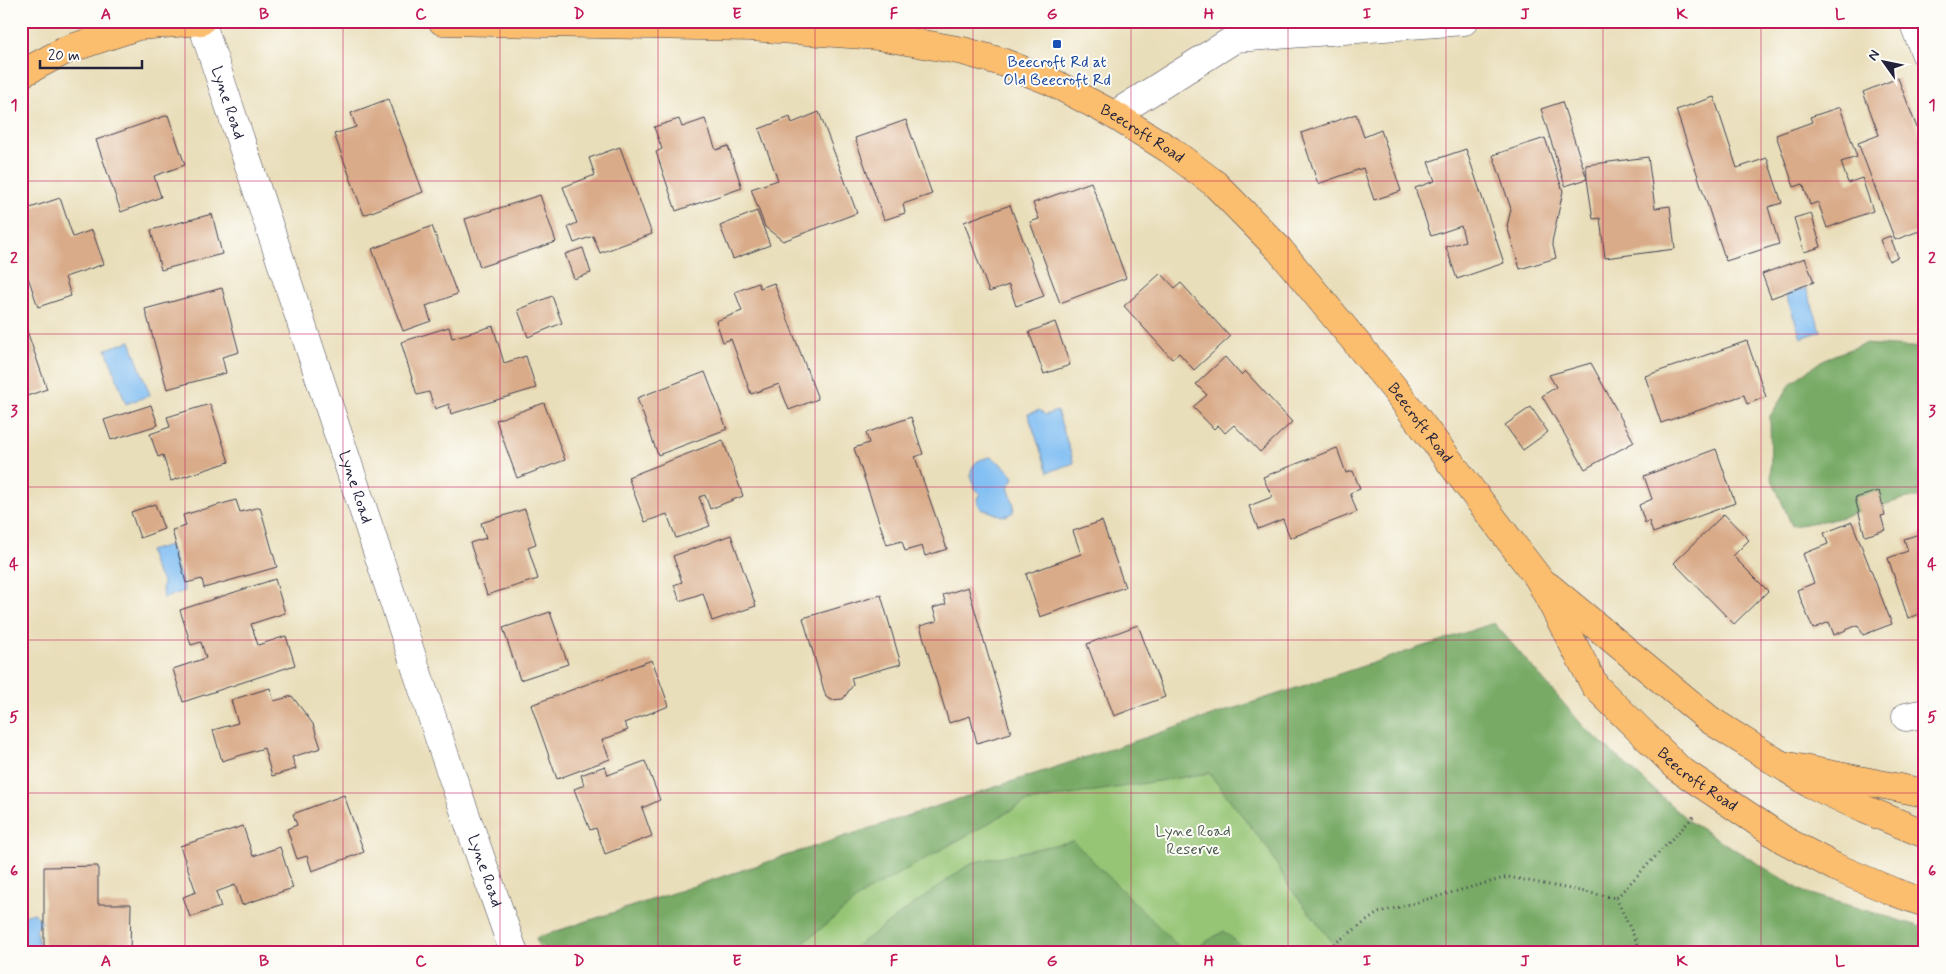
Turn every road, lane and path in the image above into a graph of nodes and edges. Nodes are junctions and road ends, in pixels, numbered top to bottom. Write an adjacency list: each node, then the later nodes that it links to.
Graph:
1 (201, 21): 6 (main road); 15 (street, Lyne Road)
2 (442, 21): 7 (main road, Beecroft Road)
3 (1464, 21): 7 (street)
4 (1912, 21): 5 (street)
5 (1925, 52)
6 (21, 74)
7 (1114, 115): 8 (main road, Beecroft Road)
8 (1539, 579): 9 (main road, Beecroft Road); 14 (main road, Beecroft Road)
9 (1778, 764): 10 (main road); 12 (main road, Beecroft Road)
10 (1925, 793)
11 (1698, 812): 13 (path)
12 (1925, 834)
13 (1616, 898): 16 (path); 17 (path)
14 (1925, 903)
15 (514, 953)
16 (1329, 953)
17 (1642, 953)

